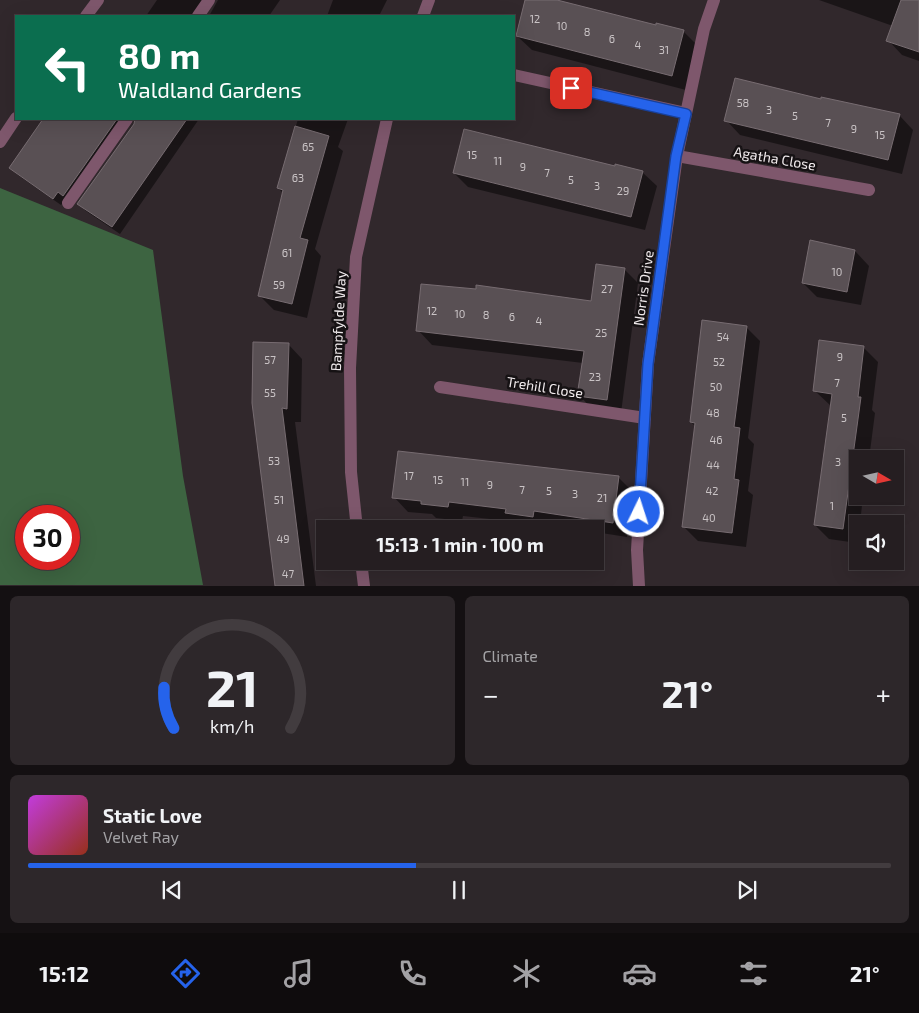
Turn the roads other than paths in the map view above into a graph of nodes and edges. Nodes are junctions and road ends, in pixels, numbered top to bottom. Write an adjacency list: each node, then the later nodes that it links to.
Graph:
1 (98, 0): 5 (street)
2 (210, 0): 6 (street)
3 (429, 0): 7 (street)
4 (714, 0): 9 (street, Norris Drive)
5 (87, 15)
6 (199, 15)
7 (423, 15)
8 (515, 75): 9 (street)
9 (686, 114): 14 (street, Norris Drive)
10 (15, 120): 13 (street)
11 (126, 120): 16 (street)
12 (387, 120): 19 (street, Bampfylde Way)
13 (0, 142)
14 (676, 156): 15 (street, Agatha Close); 18 (street, Norris Drive)
15 (869, 190)
16 (68, 203)
17 (440, 387): 18 (street, Trehill Close)
18 (645, 418): 22 (street, Norris Drive)
19 (356, 520)
20 (362, 570): 21 (street)
21 (364, 586)
22 (639, 586)

